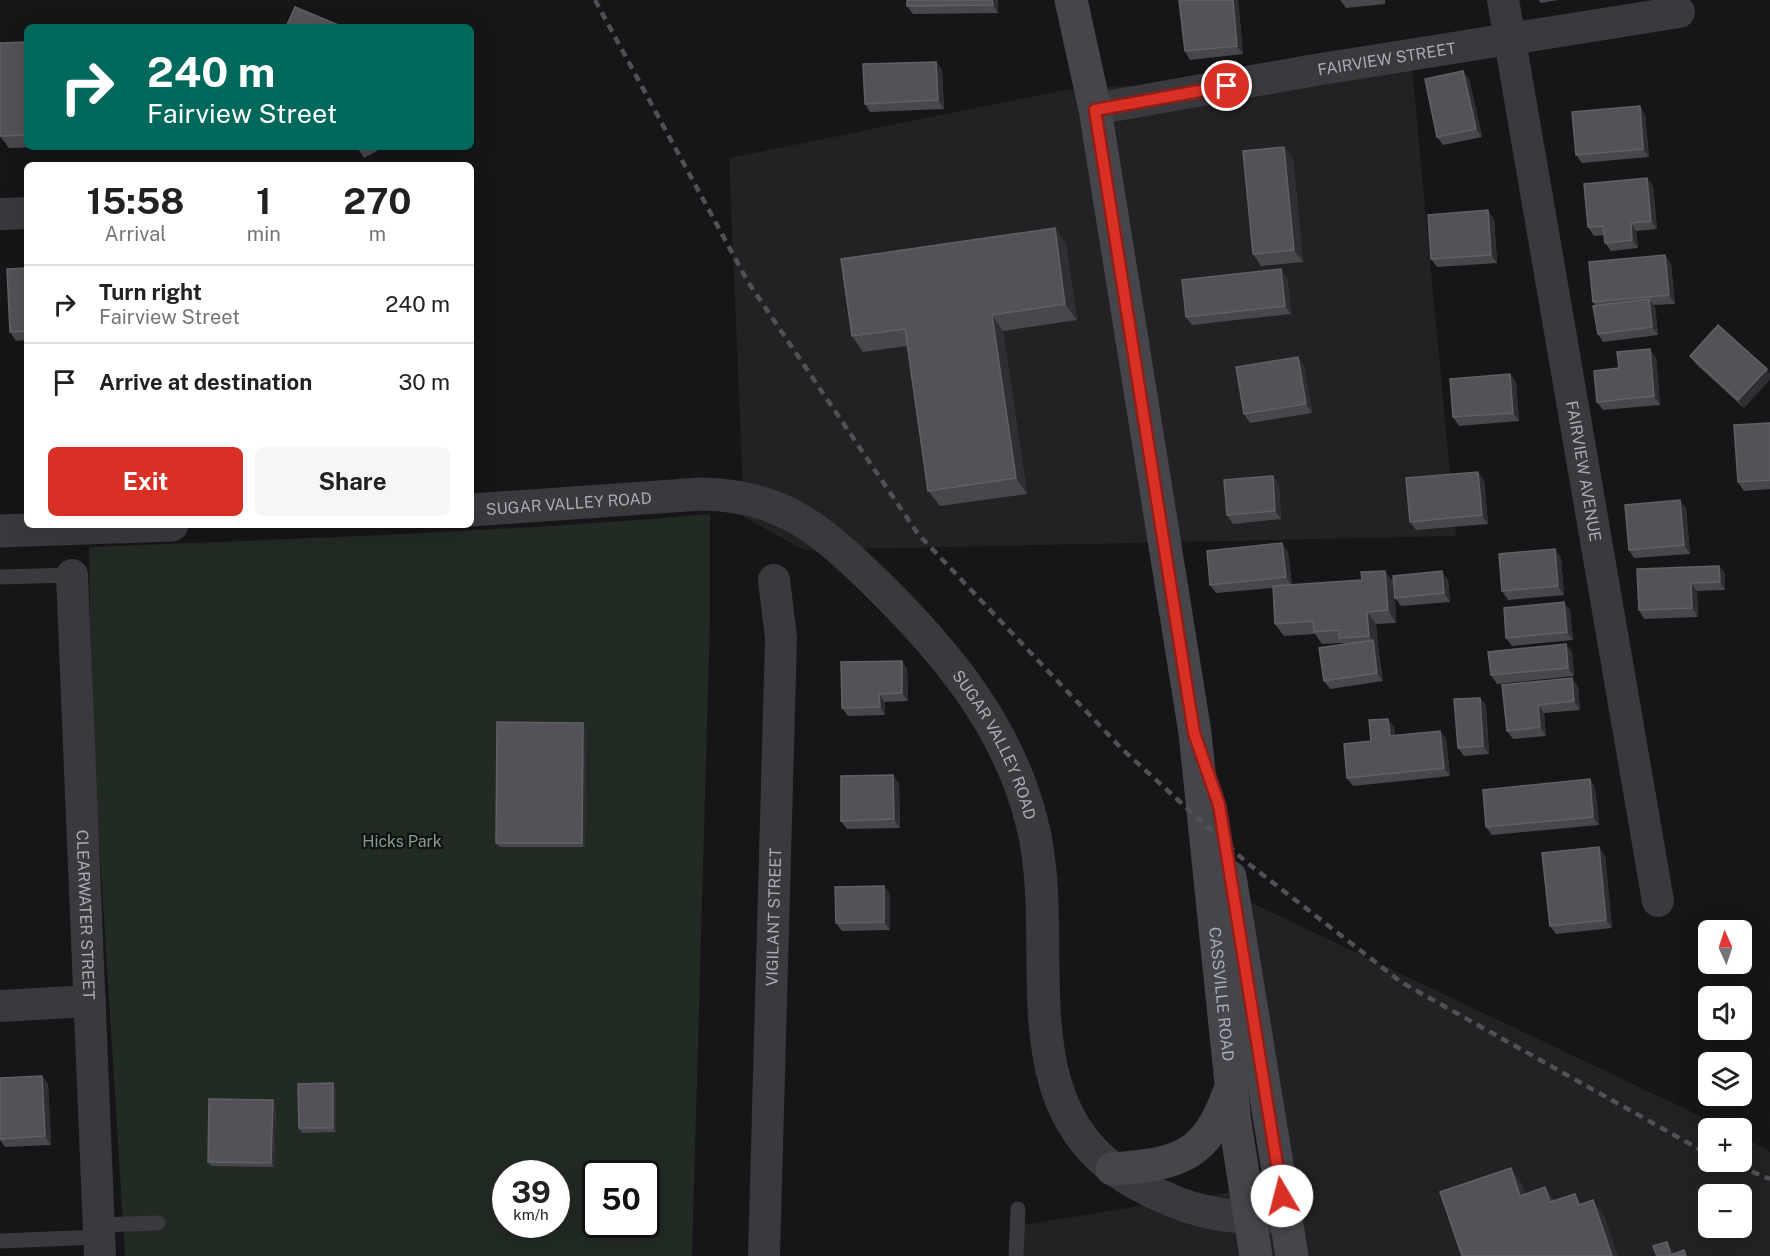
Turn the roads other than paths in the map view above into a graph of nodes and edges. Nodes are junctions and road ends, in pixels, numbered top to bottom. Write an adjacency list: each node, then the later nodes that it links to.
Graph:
1 (1071, 0): 5 (main road, CASSVILLE ROAD)
2 (1503, 0): 4 (street, FAIRVIEW AVENUE)
3 (1678, 12): 4 (street, FAIRVIEW STREET)
4 (1510, 41): 5 (street, FAIRVIEW STREET); 15 (street, FAIRVIEW AVENUE)
5 (1095, 110): 14 (main road, CASSVILLE ROAD)
6 (24, 213): 7 (street)
7 (0, 214)
8 (474, 510): 19 (street, SUGAR VALLEY ROAD)
9 (86, 528): 10 (street)
10 (0, 531)
11 (72, 575): 12 (lane); 16 (street, CLEARWATER STREET)
12 (0, 577)
13 (774, 579): 26 (street, VIGILANT STREET)
14 (1194, 733): 18 (main road, CASSVILLE ROAD); 21 (main road, CASSVILLE ROAD)
15 (1658, 901)
16 (90, 1001): 17 (street); 24 (street, CLEARWATER STREET)
17 (0, 1006)
18 (1231, 1088): 19 (main road); 22 (main road, CASSVILLE ROAD)
19 (1112, 1168): 22 (street, SUGAR VALLEY ROAD)
20 (1018, 1209): 27 (lane)
21 (1285, 1216): 22 (street, SUGAR VALLEY ROAD); 29 (main road, CASSVILLE ROAD)
22 (1250, 1219): 28 (main road, CASSVILLE ROAD)
23 (158, 1223): 24 (lane)
24 (99, 1239): 25 (lane)
25 (0, 1241)
26 (764, 1256)
27 (1016, 1256)
28 (1256, 1256)
29 (1292, 1256)

